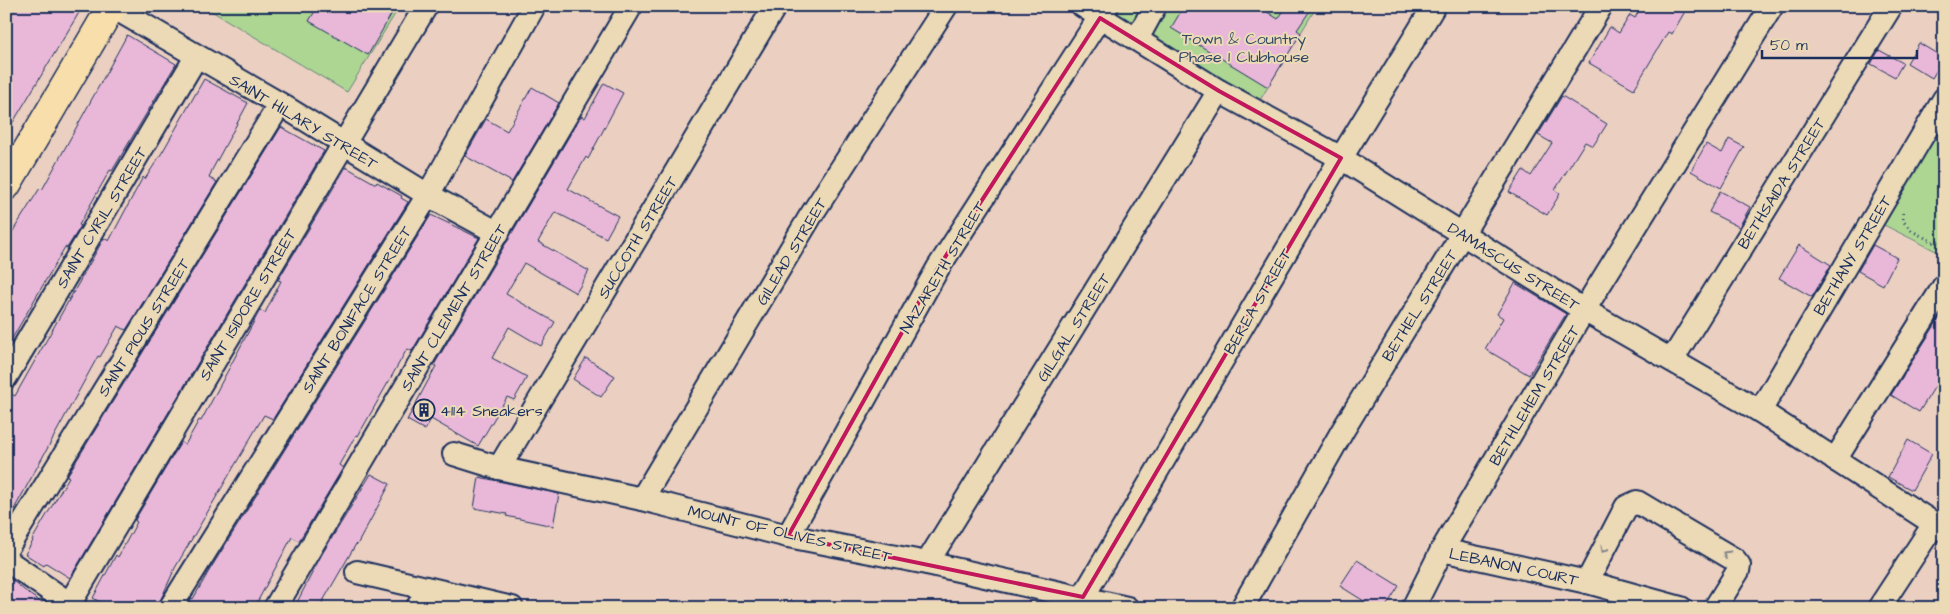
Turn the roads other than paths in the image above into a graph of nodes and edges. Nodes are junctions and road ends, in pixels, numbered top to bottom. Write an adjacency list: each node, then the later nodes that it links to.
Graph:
1 (112, 6): 14 (street, SAINT HILARY STREET); 20 (main road)
2 (426, 6): 18 (street, SAINT ISIDORE STREET)
3 (534, 6): 21 (street, SAINT BONIFACE STREET)
4 (631, 6): 22 (street, SAINT CLEMENT STREET)
5 (775, 6): 31 (street, SUCCOTH STREET)
6 (946, 6): 32 (street, GILEAD STREET)
7 (1155, 6): 13 (street)
8 (1434, 6): 19 (street, BEREA STREET)
9 (1601, 6): 23 (street, BETHEL STREET)
10 (1772, 6): 25 (street, BETHLEHEM STREET)
11 (1891, 6): 26 (street, BETHSAIDA STREET)
12 (1097, 10): 13 (street, DAMASCUS STREET); 34 (street, NAZARETH STREET)
13 (1137, 39): 15 (street, DAMASCUS STREET)
14 (196, 57): 17 (street, SAINT HILARY STREET); 27 (street, SAINT CYRIL STREET)
15 (1219, 91): 19 (street, DAMASCUS STREET); 38 (street, GILGAL STREET)
16 (1944, 99): 28 (street, BETHANY STREET)
17 (280, 104): 18 (street, SAINT HILARY STREET); 35 (street, SAINT PIOUS STREET)
18 (342, 144): 21 (street, SAINT HILARY STREET); 43 (street, SAINT ISIDORE STREET)
19 (1341, 158): 23 (street, DAMASCUS STREET); 42 (street, BEREA STREET)
20 (6, 186)
21 (428, 195): 22 (street, SAINT HILARY STREET); 44 (street, SAINT BONIFACE STREET)
22 (498, 233): 45 (street, SAINT CLEMENT STREET)
23 (1463, 233): 25 (street, DAMASCUS STREET); 49 (street, BETHEL STREET)
24 (1943, 290): 30 (street)
25 (1584, 310): 26 (street, DAMASCUS STREET); 36 (street, BETHLEHEM STREET)
26 (1672, 360): 28 (street, DAMASCUS STREET)
27 (6, 377)
28 (1760, 411): 30 (street, DAMASCUS STREET)
29 (454, 454): 31 (street, MOUNT OF OLIVES STREET)
30 (1835, 460): 33 (street, DAMASCUS STREET)
31 (499, 468): 32 (street, MOUNT OF OLIVES STREET)
32 (642, 499): 34 (street, MOUNT OF OLIVES STREET)
33 (1939, 527): 53 (street)
34 (788, 536): 38 (street, MOUNT OF OLIVES STREET)
35 (6, 550)
36 (1442, 550): 40 (street, LEBANON COURT); 50 (street, BETHLEHEM STREET)
37 (6, 560): 43 (street)
38 (927, 563): 42 (street, MOUNT OF OLIVES STREET)
39 (357, 572): 41 (street)
40 (1587, 582): 51 (street, LEBANON COURT); 52 (street, LEBANON COURT, one-way to 40)
41 (429, 588): 46 (street); 47 (street)
42 (1083, 597): 48 (street, MOUNT OF OLIVES STREET)
43 (73, 606)
44 (170, 608)
45 (275, 608)
46 (417, 608)
47 (512, 608)
48 (1127, 608)
49 (1242, 608)
50 (1413, 608)
51 (1681, 608)
52 (1715, 608)
53 (1879, 608)

